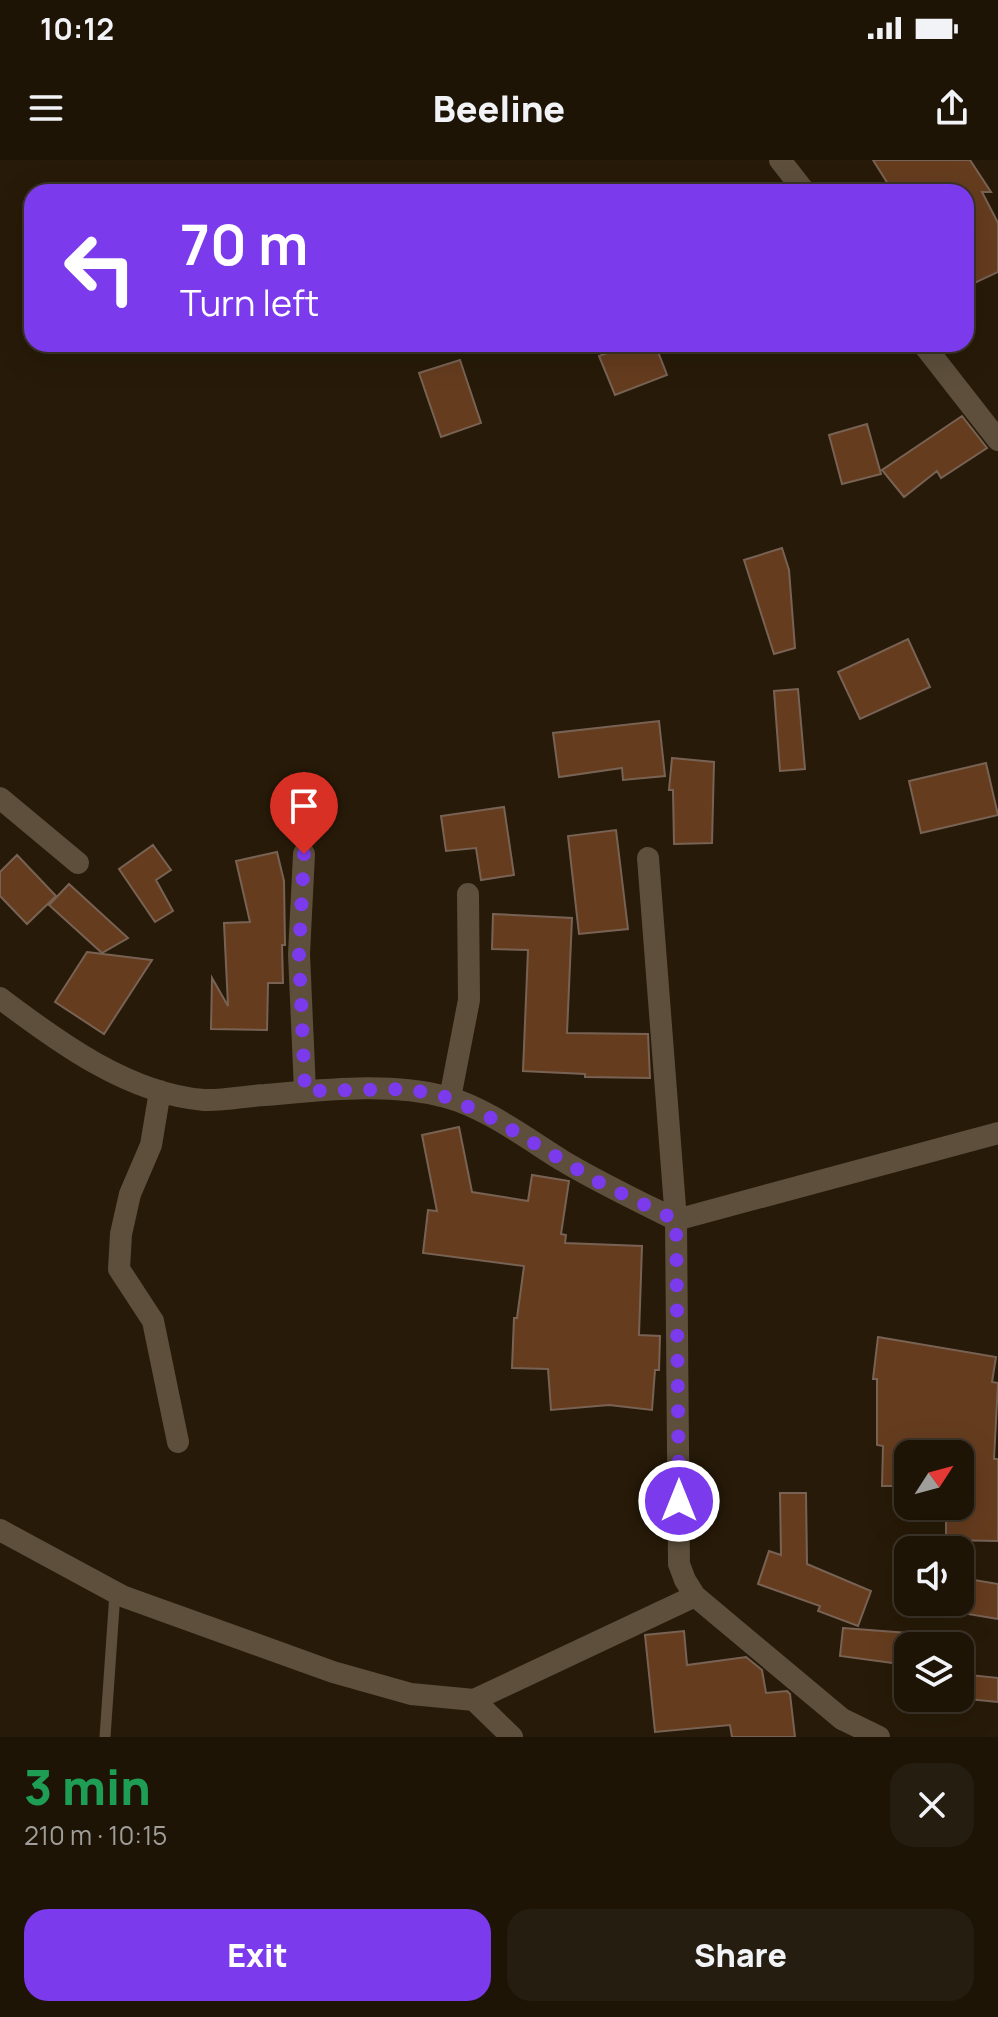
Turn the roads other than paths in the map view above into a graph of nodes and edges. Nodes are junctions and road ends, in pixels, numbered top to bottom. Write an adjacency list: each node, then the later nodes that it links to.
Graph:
1 (780, 160): 2 (street)
2 (799, 184)
3 (929, 352): 4 (street)
4 (998, 440)
5 (0, 798): 8 (street)
6 (304, 854): 12 (street)
7 (648, 858): 15 (street)
8 (78, 863)
9 (468, 894): 13 (street)
10 (0, 998): 11 (street)
11 (160, 1091): 12 (street); 16 (street)
12 (305, 1091): 13 (street)
13 (450, 1098): 15 (street)
14 (998, 1133): 15 (street)
15 (676, 1220): 19 (street)
16 (178, 1442)
17 (0, 1530): 18 (street)
18 (115, 1592): 20 (street); 21 (lane)
19 (695, 1596): 20 (street); 23 (street)
20 (474, 1700): 22 (street)
21 (105, 1737)
22 (512, 1737)
23 (879, 1737)

